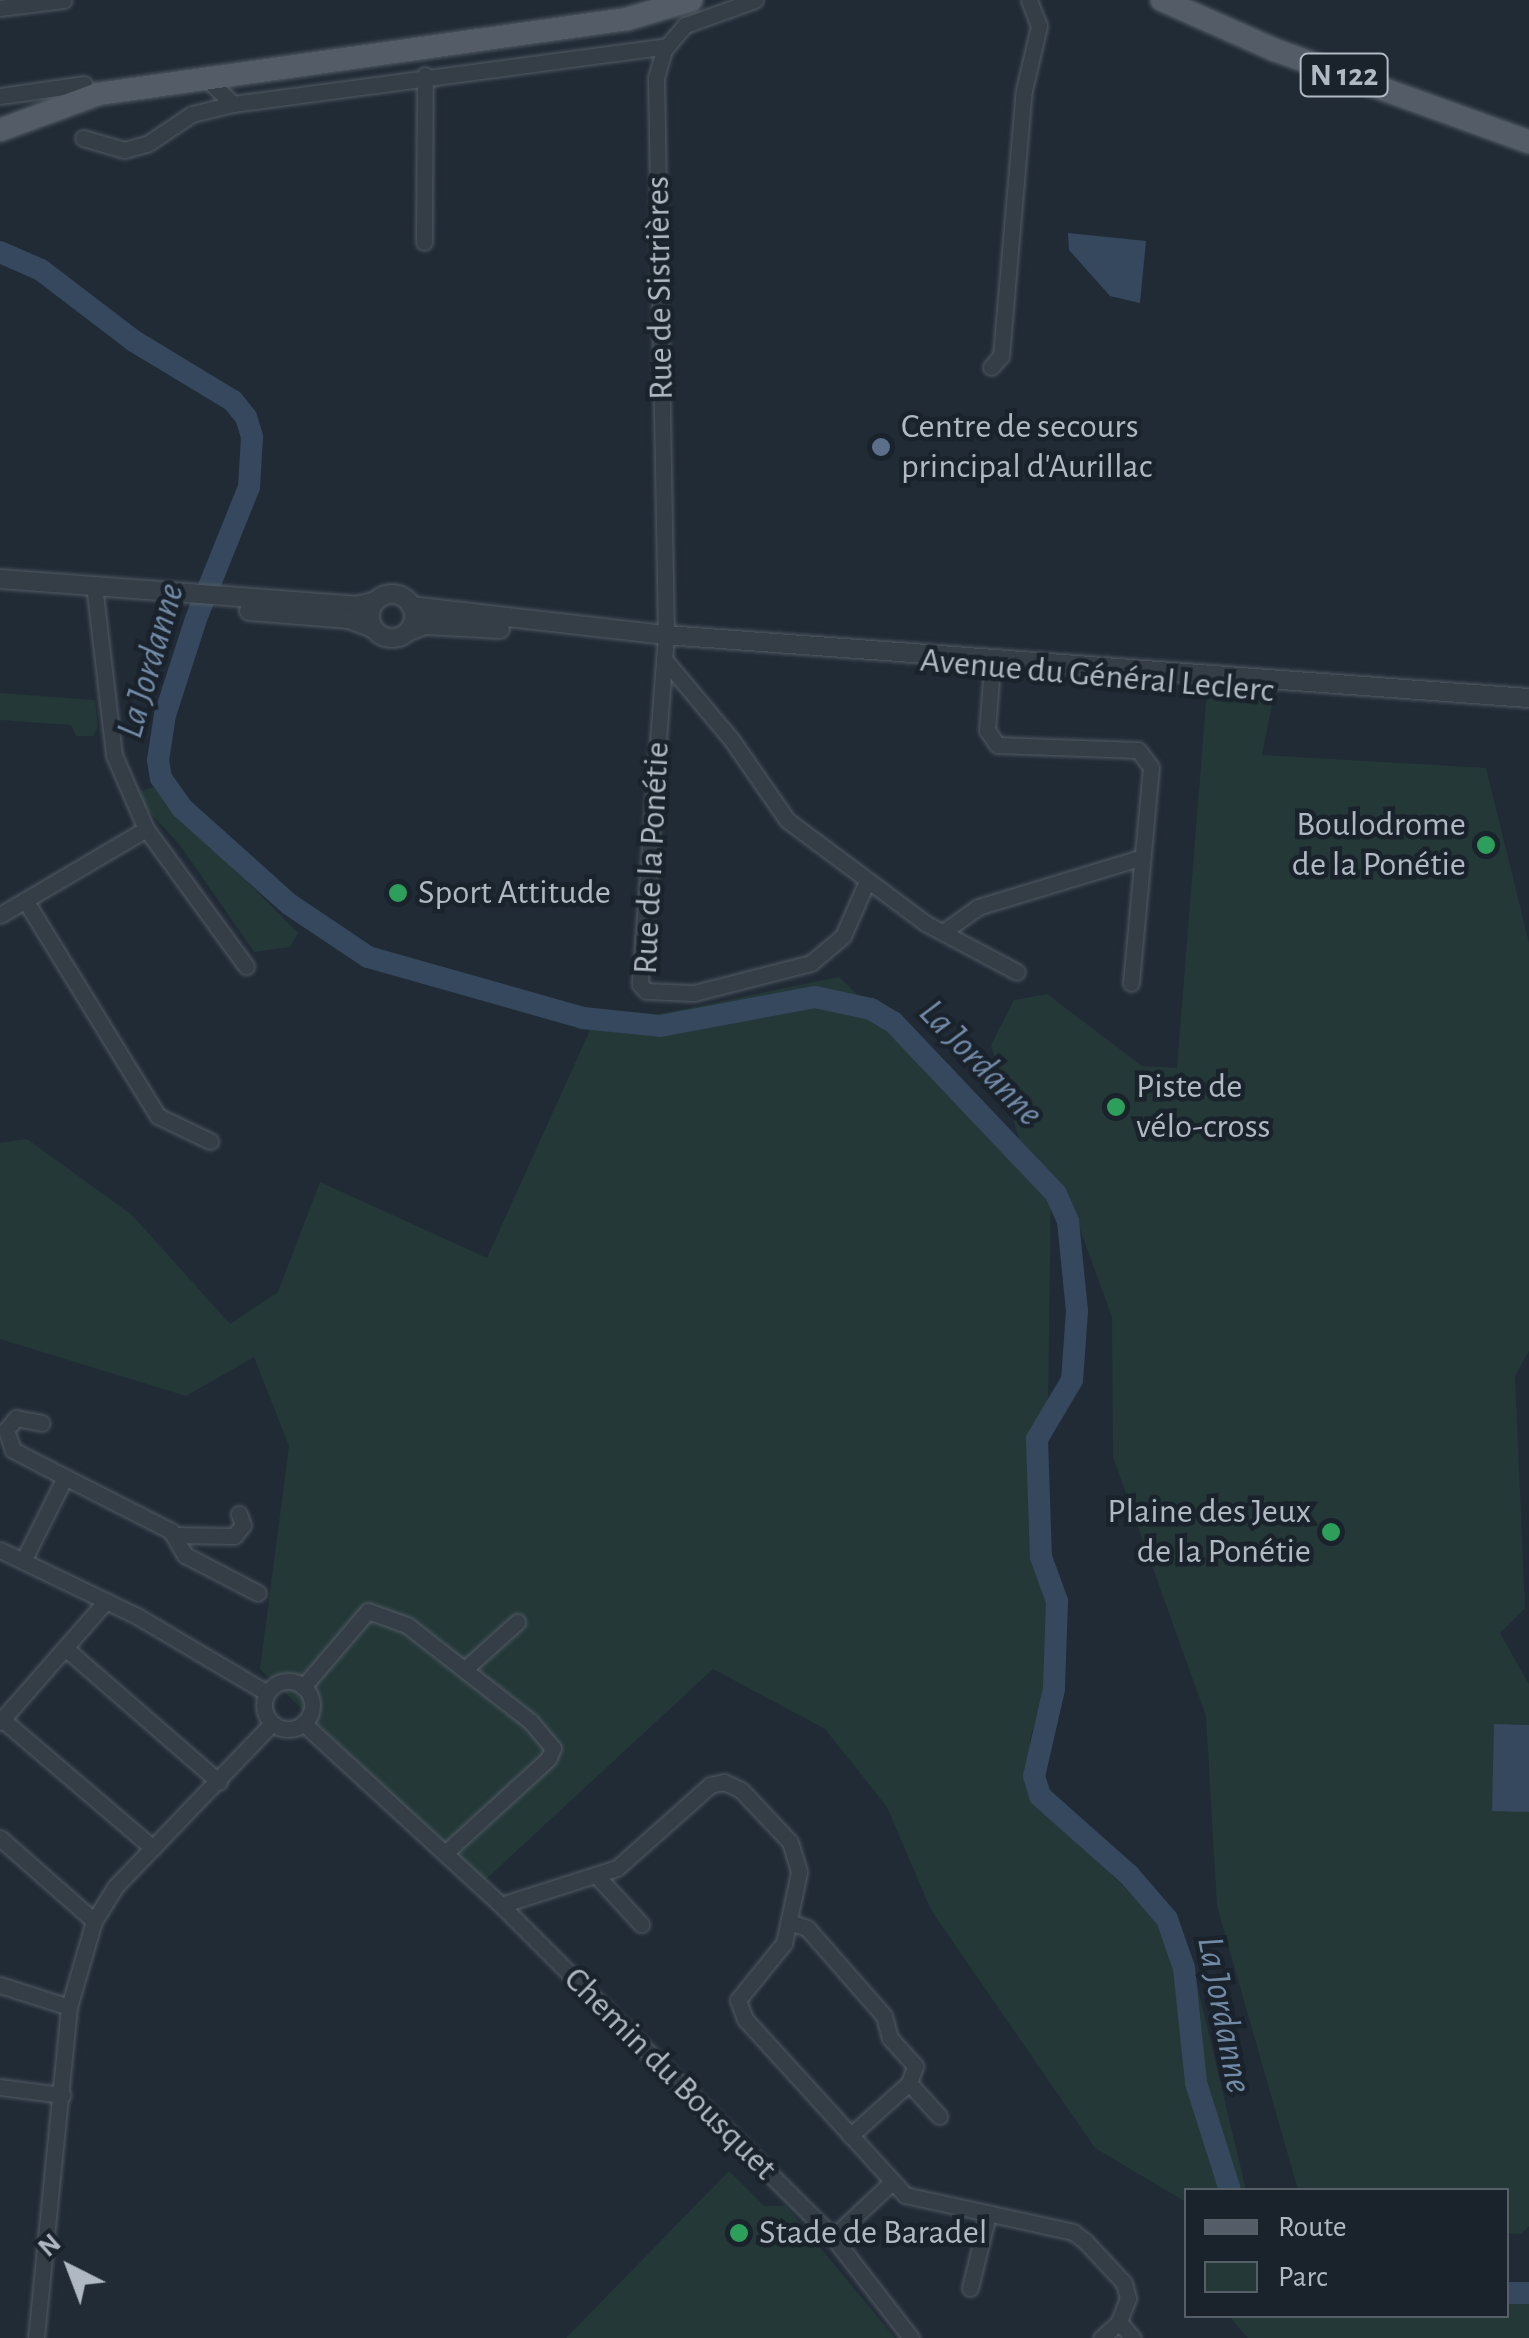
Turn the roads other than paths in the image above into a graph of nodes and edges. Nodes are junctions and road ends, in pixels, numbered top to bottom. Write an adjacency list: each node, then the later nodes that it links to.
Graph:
1 (64, 0): 6 (street)
2 (691, 0): 8 (main road)
3 (755, 0): 7 (street)
4 (1029, 0): 19 (street)
5 (1162, 0): 17 (main road, N 122)
6 (0, 8)
7 (666, 46): 9 (street); 29 (street, Rue de Sistrières)
8 (355, 56): 10 (main road); 11 (main road)
9 (424, 74): 13 (street); 18 (street)
10 (206, 78): 13 (street); 15 (main road)
11 (84, 84): 12 (street); 14 (main road)
12 (0, 96)
13 (233, 104): 16 (street)
14 (0, 113)
15 (8, 124)
16 (83, 138)
17 (1529, 142)
18 (424, 242)
19 (991, 366)
20 (0, 579): 22 (street, Avenue du Général Leclerc)
21 (0, 589): 22 (street, Avenue du Général Leclerc)
22 (94, 591): 24 (street, Avenue du Général Leclerc); 34 (street)
23 (376, 601): 24 (street, Avenue du Général Leclerc); 25 (street, Avenue du Général Leclerc); 26 (street)
24 (236, 604): 26 (street, Avenue du Général Leclerc)
25 (411, 606): 27 (street, Avenue du Général Leclerc); 28 (street)
26 (372, 628): 28 (street, Avenue du Général Leclerc)
27 (580, 628): 28 (street, Avenue du Général Leclerc); 29 (street, Avenue du Général Leclerc)
28 (409, 630)
29 (666, 635): 30 (street, Rue de la Ponétie); 31 (street, Avenue du Général Leclerc); 32 (street, Avenue du Général Leclerc)
30 (664, 659): 36 (street); 36 (street, Rue de la Ponétie)
31 (992, 667): 33 (street, Avenue du Général Leclerc); 35 (street)
32 (1529, 698)
33 (1529, 710)
34 (146, 830): 37 (street); 40 (street)
35 (1143, 856): 39 (street); 42 (street)
36 (867, 881): 39 (street)
37 (26, 900): 38 (street); 43 (street)
38 (0, 915)
39 (943, 932): 41 (street)
40 (246, 966)
41 (1017, 972)
42 (1131, 983)
43 (210, 1141)
44 (42, 1423): 45 (street)
45 (3, 1435): 46 (street)
46 (65, 1477): 48 (street); 50 (street)
47 (240, 1514): 48 (street)
48 (175, 1536): 51 (street)
49 (0, 1550): 50 (street)
50 (24, 1561): 52 (street)
51 (258, 1593)
52 (106, 1601): 54 (street); 57 (street)
53 (517, 1622): 55 (street)
54 (65, 1648): 58 (street); 61 (street)
55 (466, 1668): 56 (street); 64 (street)
56 (304, 1687): 57 (street); 60 (street)
57 (267, 1693): 59 (street)
58 (1, 1721): 63 (street)
59 (272, 1723): 60 (street); 61 (street)
60 (304, 1723): 64 (street, Chemin du Bousquet)
61 (219, 1782): 63 (street)
62 (0, 1838): 67 (street)
63 (153, 1848): 67 (street)
64 (445, 1853): 66 (street, Chemin du Bousquet)
65 (596, 1875): 66 (street); 68 (street); 69 (street)
66 (501, 1905): 79 (street, Chemin du Bousquet)
67 (94, 1921): 71 (street)
68 (789, 1922): 72 (street); 76 (street)
69 (641, 1924)
70 (0, 1985): 71 (street)
71 (70, 2007): 74 (street)
72 (909, 2083): 75 (street); 76 (street)
73 (0, 2087): 74 (street)
74 (62, 2095): 82 (street)
75 (938, 2116)
76 (850, 2136): 77 (street)
77 (891, 2182): 78 (street); 79 (street)
78 (988, 2214): 80 (street); 81 (street)
79 (833, 2237): 83 (street, Chemin du Bousquet)
80 (970, 2288)
81 (1119, 2322): 84 (street); 85 (street)
82 (36, 2338)
83 (911, 2338)
84 (1101, 2338)
85 (1133, 2338)

